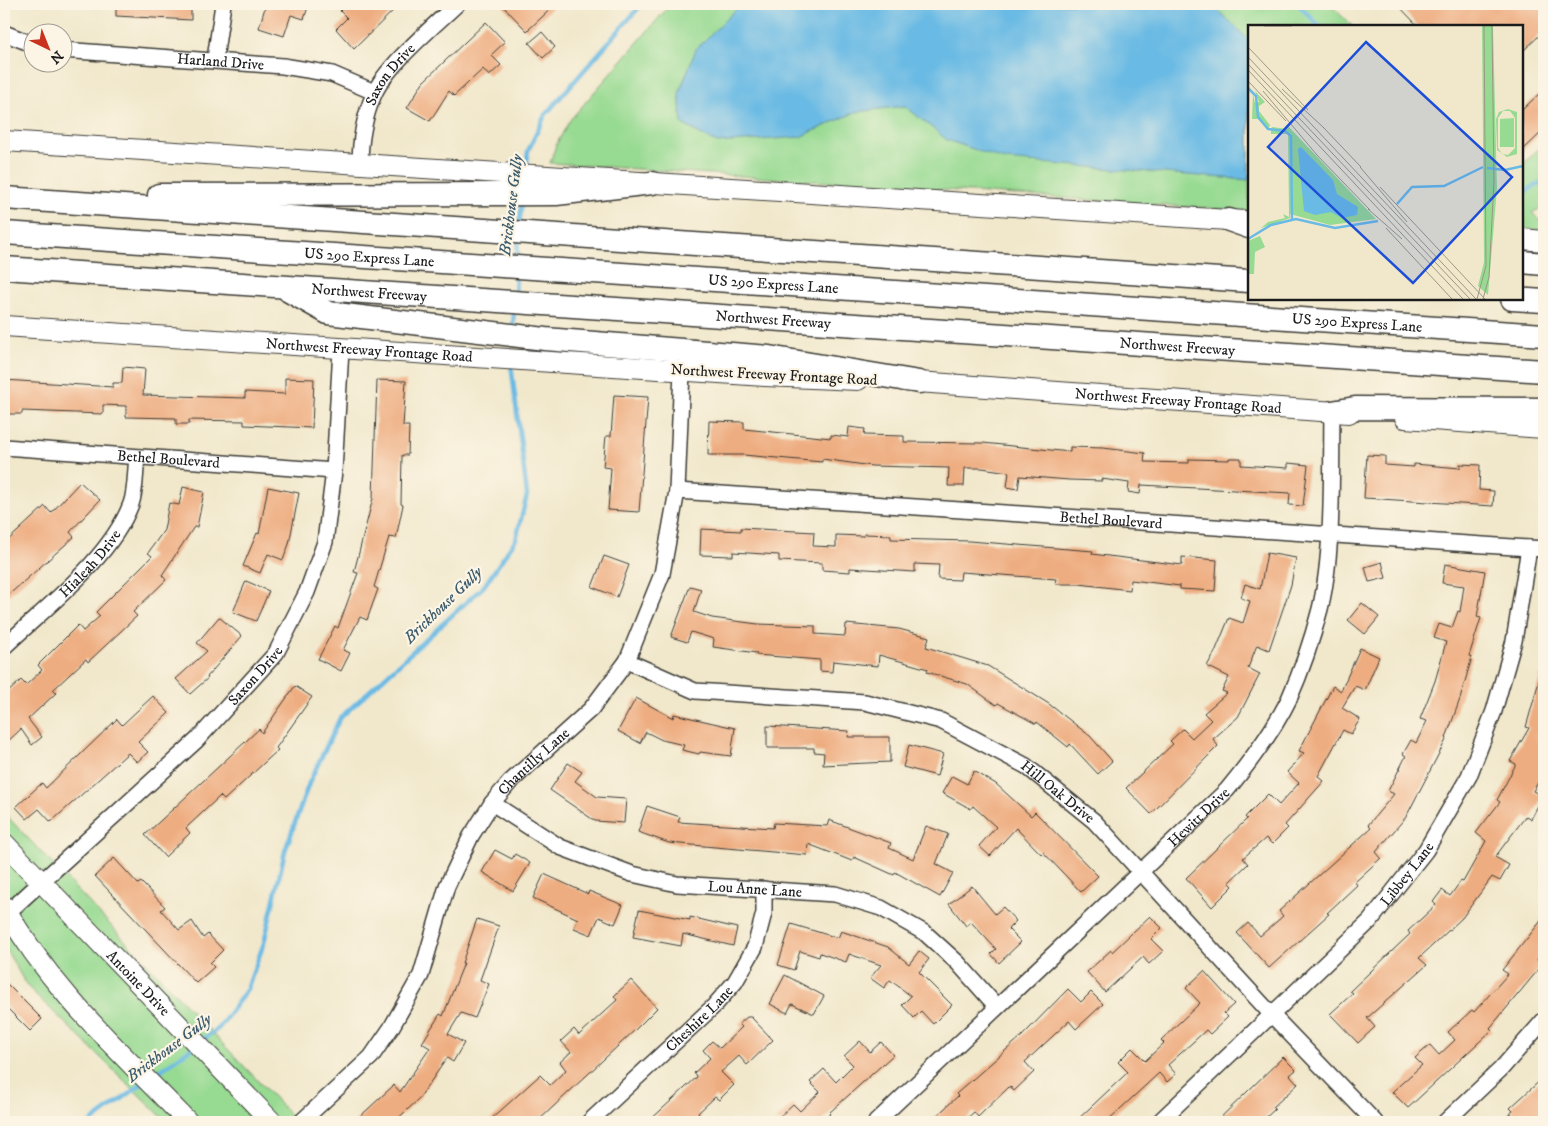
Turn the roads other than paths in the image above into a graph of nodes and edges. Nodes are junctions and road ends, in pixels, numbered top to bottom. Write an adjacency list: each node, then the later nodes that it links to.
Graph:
1 (223, 4): 6 (street)
2 (456, 4): 7 (street, Saxon Drive)
3 (4, 33): 4 (street)
4 (22, 40)
5 (72, 51): 6 (street, Harland Drive)
6 (215, 59): 7 (street, Harland Drive)
7 (374, 92): 9 (street, Saxon Drive)
8 (4, 141): 9 (main road)
9 (360, 165): 11 (main road)
10 (652, 183): 11 (highway); 13 (main road)
11 (488, 184): 12 (highway)
12 (4, 198): 20 (highway)
13 (1242, 223)
14 (4, 233): 25 (highway, US 290 Express Lane)
15 (1523, 240): 16 (main road)
16 (1544, 241)
17 (1523, 262): 18 (highway)
18 (1544, 264)
19 (4, 268): 21 (highway, Northwest Freeway)
20 (1248, 281)
21 (284, 288): 28 (highway, Northwest Freeway); 29 (highway)
22 (1523, 300): 23 (highway)
23 (1544, 301)
24 (4, 326): 26 (main road, Northwest Freeway Frontage Road)
25 (1544, 335)
26 (341, 349): 27 (main road, Northwest Freeway Frontage Road); 35 (street, Saxon Drive)
27 (682, 371): 29 (main road, Northwest Freeway Frontage Road); 36 (street, Chantilly Lane)
28 (1544, 371)
29 (919, 382): 31 (main road, Northwest Freeway Frontage Road)
30 (1544, 410): 31 (highway)
31 (1332, 412): 32 (main road, Northwest Freeway Frontage Road); 37 (street, Hewitt Drive)
32 (1544, 428)
33 (4, 447): 34 (street, Bethel Boulevard)
34 (137, 458): 35 (street, Bethel Boulevard); 39 (street, Hialeah Drive)
35 (334, 471): 44 (street, Saxon Drive)
36 (677, 491): 37 (street, Bethel Boulevard); 40 (street, Chantilly Lane)
37 (1328, 535): 38 (street, Bethel Boulevard); 43 (street, Hewitt Drive)
38 (1537, 549): 48 (street, Libbey Lane)
39 (4, 647)
40 (627, 660): 41 (street, Chantilly Lane); 43 (street, Hill Oak Drive)
41 (492, 803): 45 (street, Lou Anne Lane); 52 (street, Chantilly Lane)
42 (4, 843): 44 (main road, Antoine Drive)
43 (1142, 872): 47 (street, Hewitt Drive); 48 (street, Hill Oak Drive)
44 (40, 882): 46 (street, Saxon Drive); 51 (main road, Antoine Drive)
45 (764, 889): 47 (street, Lou Anne Lane); 53 (street, Cheshire Lane)
46 (5, 912): 50 (main road)
47 (997, 1007): 54 (street, Hewitt Drive)
48 (1272, 1015): 55 (street, Libbey Lane); 56 (street, Hill Oak Drive)
49 (1544, 1020): 57 (street)
50 (188, 1122)
51 (272, 1122)
52 (301, 1122)
53 (589, 1122)
54 (876, 1122)
55 (1159, 1122)
56 (1375, 1122)
57 (1445, 1122)

